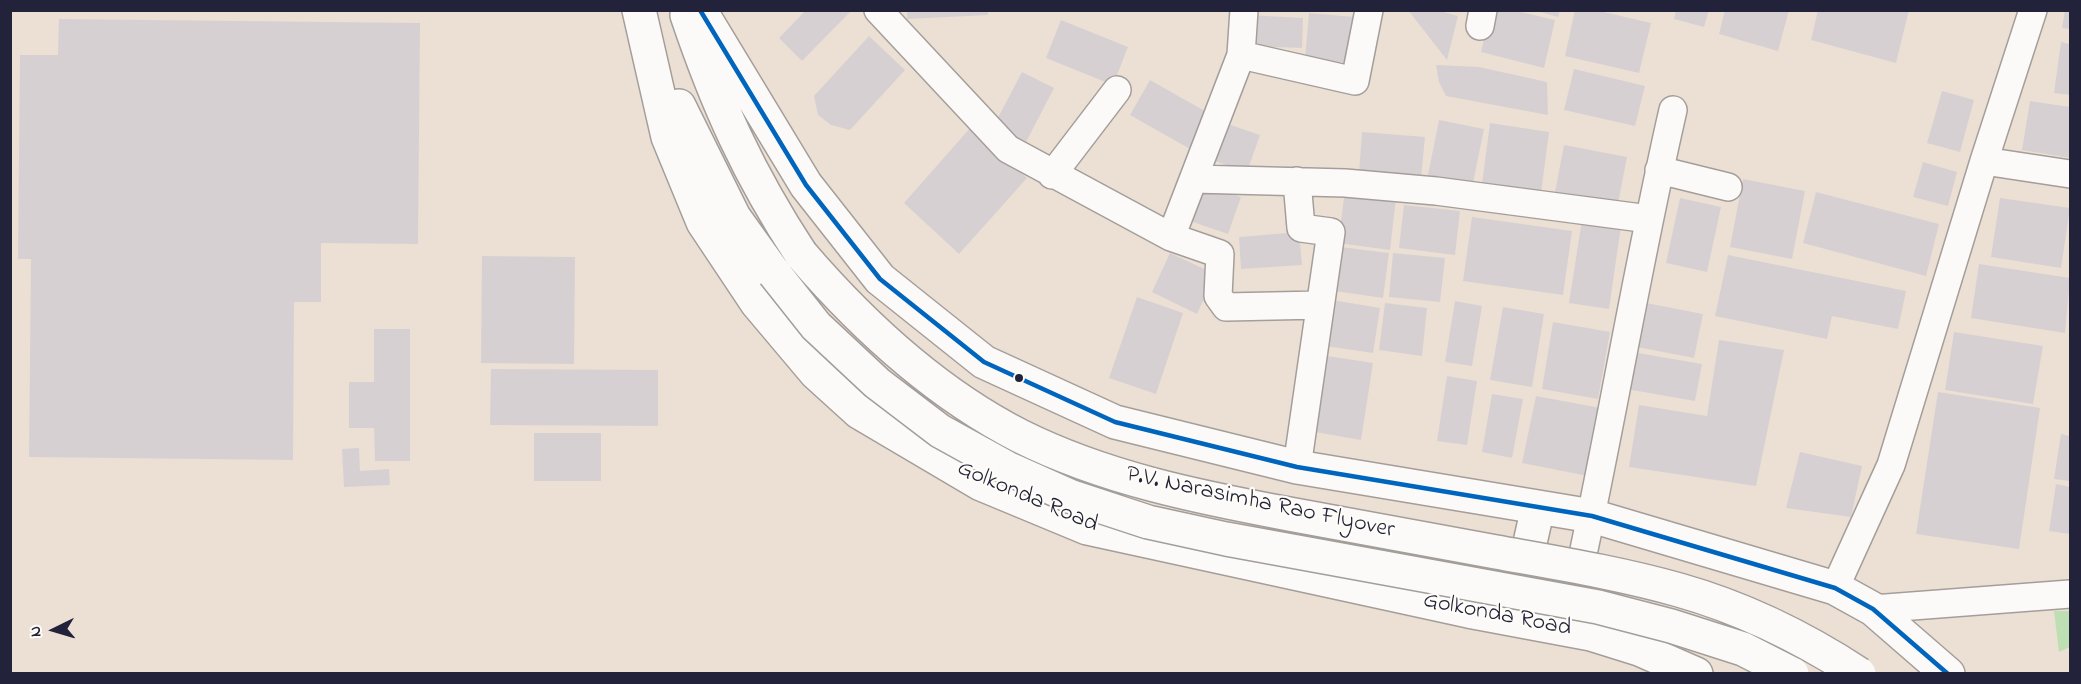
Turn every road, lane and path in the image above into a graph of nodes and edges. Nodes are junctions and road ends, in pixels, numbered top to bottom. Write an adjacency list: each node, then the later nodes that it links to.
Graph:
1 (640, 10): 27 (highway, Golkonda Road); 30 (highway, P.V. Narasimha Rao Flyover, bridge)
2 (686, 10): 31 (highway, P.V. Narasimha Rao Flyover, bridge)
3 (700, 10): 21 (highway)
4 (878, 10): 14 (street)
5 (1244, 10): 8 (street)
6 (1369, 10): 8 (street)
7 (2033, 10): 11 (street)
8 (1241, 55): 15 (street)
9 (1118, 90): 14 (street)
10 (1672, 110): 12 (street)
11 (1984, 161): 13 (street); 24 (street)
12 (1659, 170): 17 (street); 18 (street)
13 (2070, 174)
14 (1053, 175): 19 (street)
15 (1194, 179): 16 (street); 19 (street)
16 (1297, 182): 18 (street); 20 (street)
17 (1728, 187)
18 (1649, 219): 23 (street)
19 (1171, 237): 20 (street)
20 (1320, 305): 21 (street)
21 (1297, 467): 22 (highway)
22 (1538, 507): 23 (highway); 27 (highway)
23 (1592, 516): 24 (highway); 28 (street)
24 (1835, 588): 26 (highway)
25 (2070, 594): 26 (street)
26 (1873, 609): 32 (highway)
27 (1513, 620): 28 (highway, Golkonda Road)
28 (1567, 630): 29 (highway, Golkonda Road)
29 (1696, 674)
30 (1792, 674)
31 (1859, 674)
32 (1947, 674)

